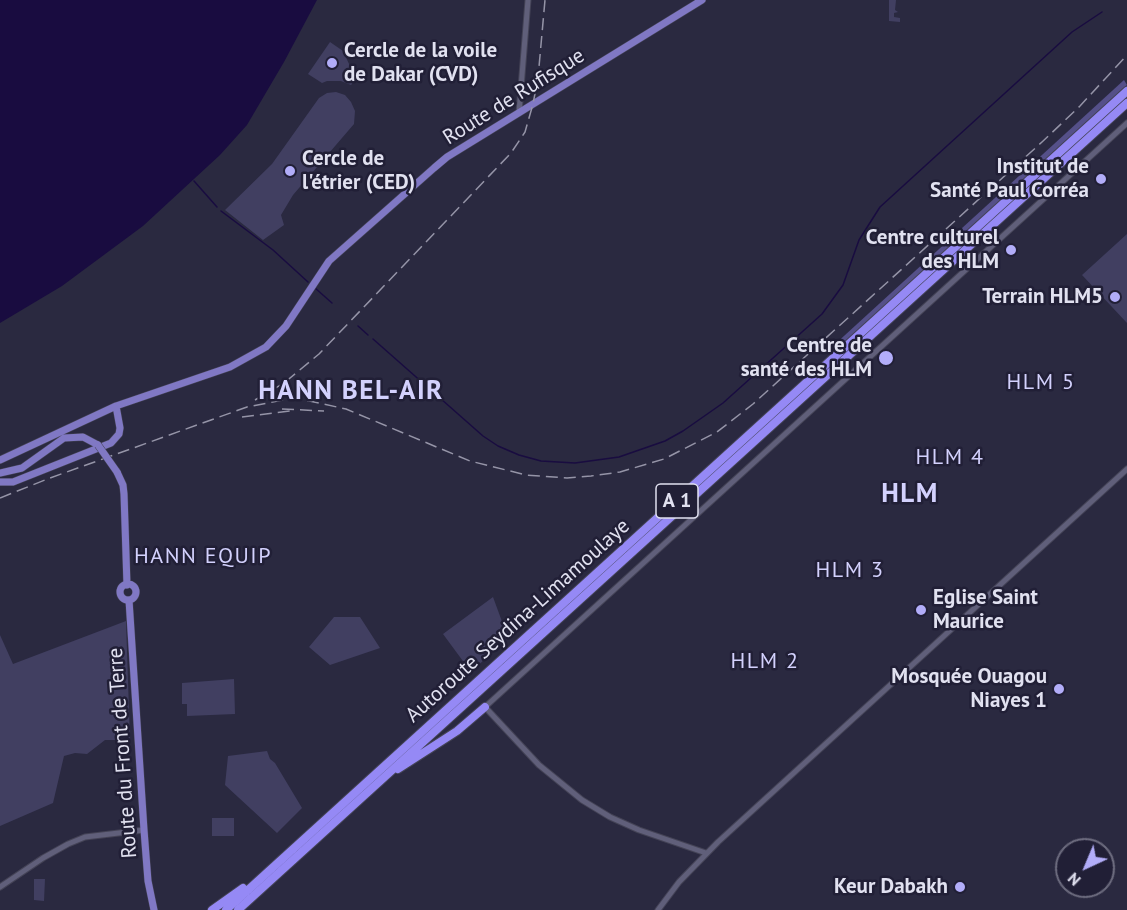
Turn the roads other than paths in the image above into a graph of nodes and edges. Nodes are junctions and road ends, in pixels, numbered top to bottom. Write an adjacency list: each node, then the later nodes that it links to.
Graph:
1 (528, 0): 5 (street)
2 (702, 0): 5 (main road, Route de Rufisque)
3 (1127, 91): 15 (highway, Autoroute Seydina-Limamoulaye / A 1)
4 (1127, 103): 12 (highway, Autoroute Seydina-Limamoulaye / A 1)
5 (519, 113): 7 (main road, Route de Rufisque)
6 (1127, 123): 11 (street)
7 (116, 406): 8 (main road, Route de Rufisque); 10 (main road)
8 (1, 467): 13 (main road, Route du Front de Terre, bridge)
9 (1127, 469): 14 (street)
10 (0, 482)
11 (485, 707): 12 (highway); 14 (street)
12 (387, 774): 15 (highway, Autoroute Seydina-Limamoulaye / A 1)
13 (144, 830): 16 (street); 17 (main road, Route du Front de Terre)
14 (706, 853): 22 (street)
15 (278, 868): 18 (highway); 19 (highway, Autoroute Seydina-Limamoulaye / A 1); 20 (highway, Autoroute Seydina-Limamoulaye / A 1); 21 (highway)
16 (0, 887)
17 (152, 908)
18 (212, 910)
19 (226, 910)
20 (238, 910)
21 (244, 910)
22 (658, 910)

